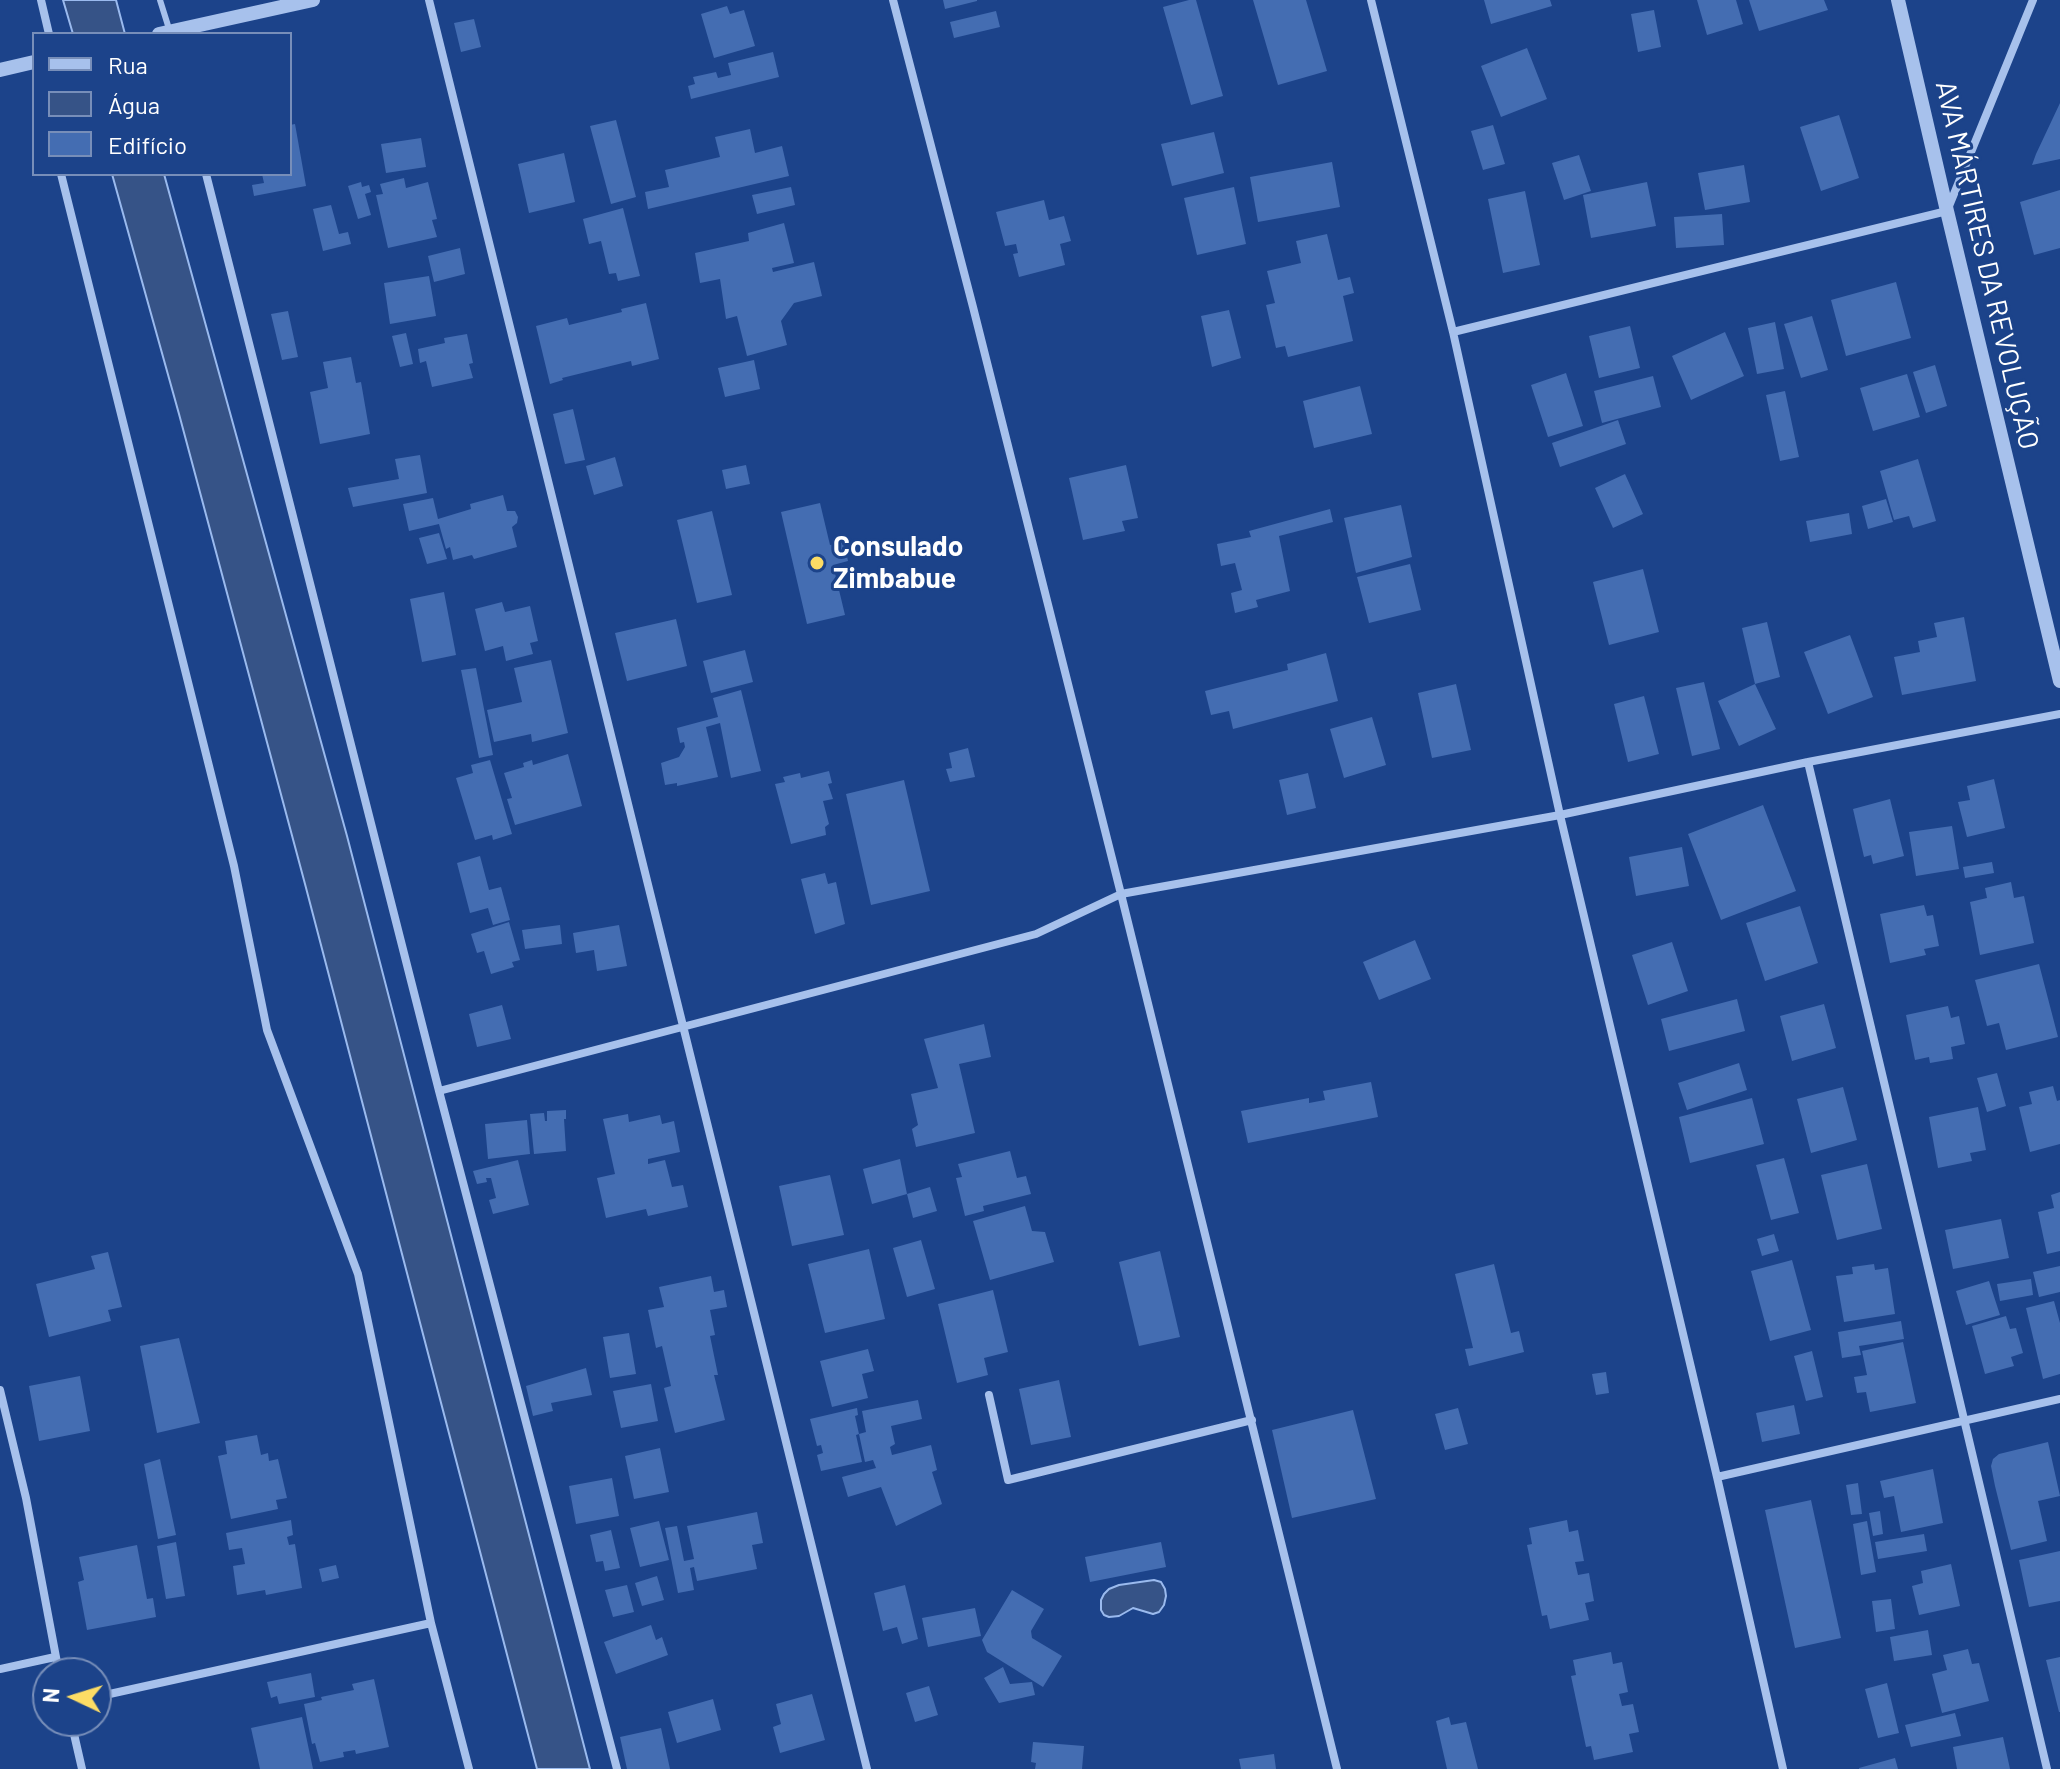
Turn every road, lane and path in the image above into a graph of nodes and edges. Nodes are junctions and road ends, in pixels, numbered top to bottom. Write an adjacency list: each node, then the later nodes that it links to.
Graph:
1 (41, 0): 9 (street)
2 (160, 0): 10 (lane)
3 (313, 0): 11 (street)
4 (429, 0): 23 (street)
5 (893, 0): 22 (street)
6 (1371, 0): 17 (street)
7 (1898, 0): 16 (street, AVA MÁRTIRES DA REVOLUÇÃO)
8 (2033, 0): 16 (street)
9 (49, 32)
10 (166, 32)
11 (170, 32)
12 (32, 64): 13 (street)
13 (0, 70)
14 (62, 176): 31 (street)
15 (207, 176): 24 (street)
16 (1947, 211): 17 (street); 18 (street, AVA MÁRTIRES DA REVOLUÇÃO)
17 (1453, 332): 21 (street)
18 (2060, 681)
19 (2060, 714): 20 (street)
20 (1808, 762): 21 (street); 29 (street)
21 (1560, 815): 22 (street); 30 (street)
22 (1121, 894): 23 (street); 28 (street)
23 (685, 1027): 24 (street); 40 (street)
24 (439, 1091): 39 (street)
25 (0, 1390): 32 (street)
26 (989, 1395): 28 (street)
27 (2060, 1399): 29 (street)
28 (1252, 1420): 41 (street)
29 (1965, 1422): 30 (street); 43 (street)
30 (1717, 1477): 42 (street)
31 (431, 1623): 35 (street); 38 (street)
32 (55, 1657)
33 (32, 1662): 34 (street)
34 (0, 1669)
35 (112, 1693)
36 (75, 1737): 37 (street)
37 (82, 1769)
38 (469, 1769)
39 (617, 1769)
40 (867, 1769)
41 (1337, 1769)
42 (1783, 1769)
43 (2047, 1769)

